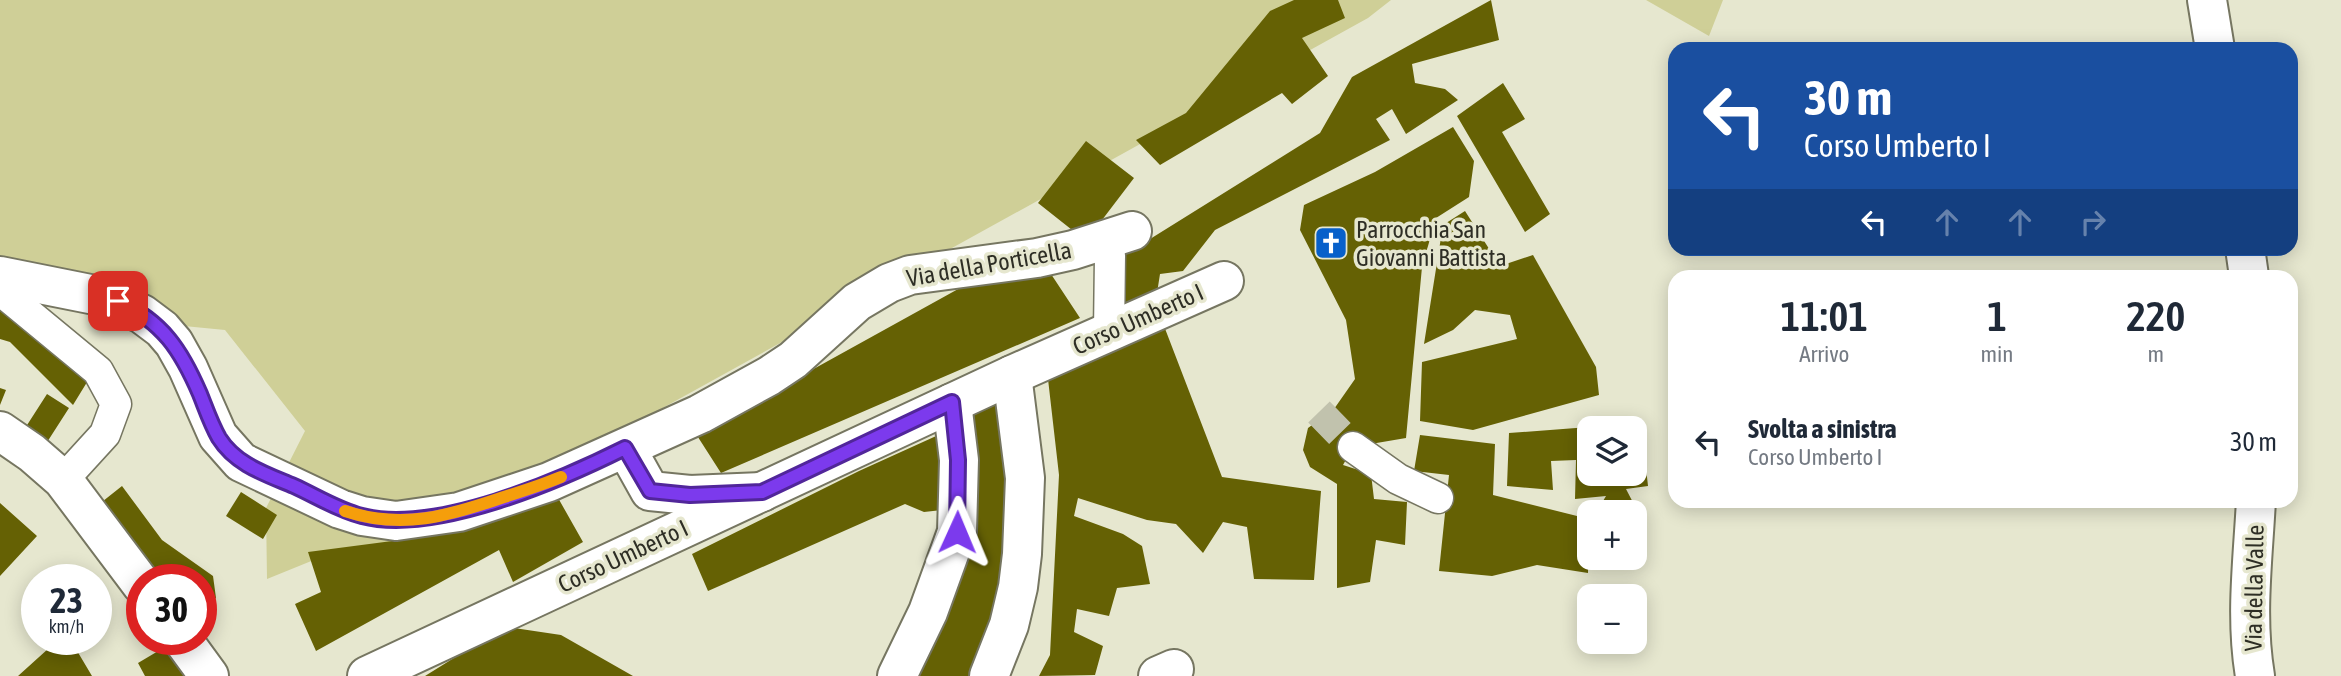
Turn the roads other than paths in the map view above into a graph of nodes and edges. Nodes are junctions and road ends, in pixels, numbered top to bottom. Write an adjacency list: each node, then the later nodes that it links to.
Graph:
1 (2207, 0): 2 (street)
2 (2214, 42)
3 (1119, 236): 7 (street); 12 (street, Via della Porticella)
4 (0, 276): 12 (street, Via della Porticella)
5 (1224, 281): 7 (street, Corso Umberto I)
6 (0, 290): 13 (street)
7 (1109, 332): 8 (street, Corso Umberto I)
8 (1012, 375): 9 (street, Corso Umberto I); 19 (street)
9 (952, 402): 14 (street, Corso Umberto I); 22 (street)
10 (0, 431): 13 (street)
11 (1353, 447): 15 (street)
12 (625, 448): 14 (street)
13 (63, 480): 17 (street)
14 (762, 492): 21 (street, Corso Umberto I)
15 (1438, 498)
16 (2255, 508): 23 (street, Via della Valle)
17 (126, 564)
18 (194, 655): 20 (street)
19 (998, 672)
20 (209, 676)
21 (368, 676)
22 (897, 676)
23 (2255, 676)

